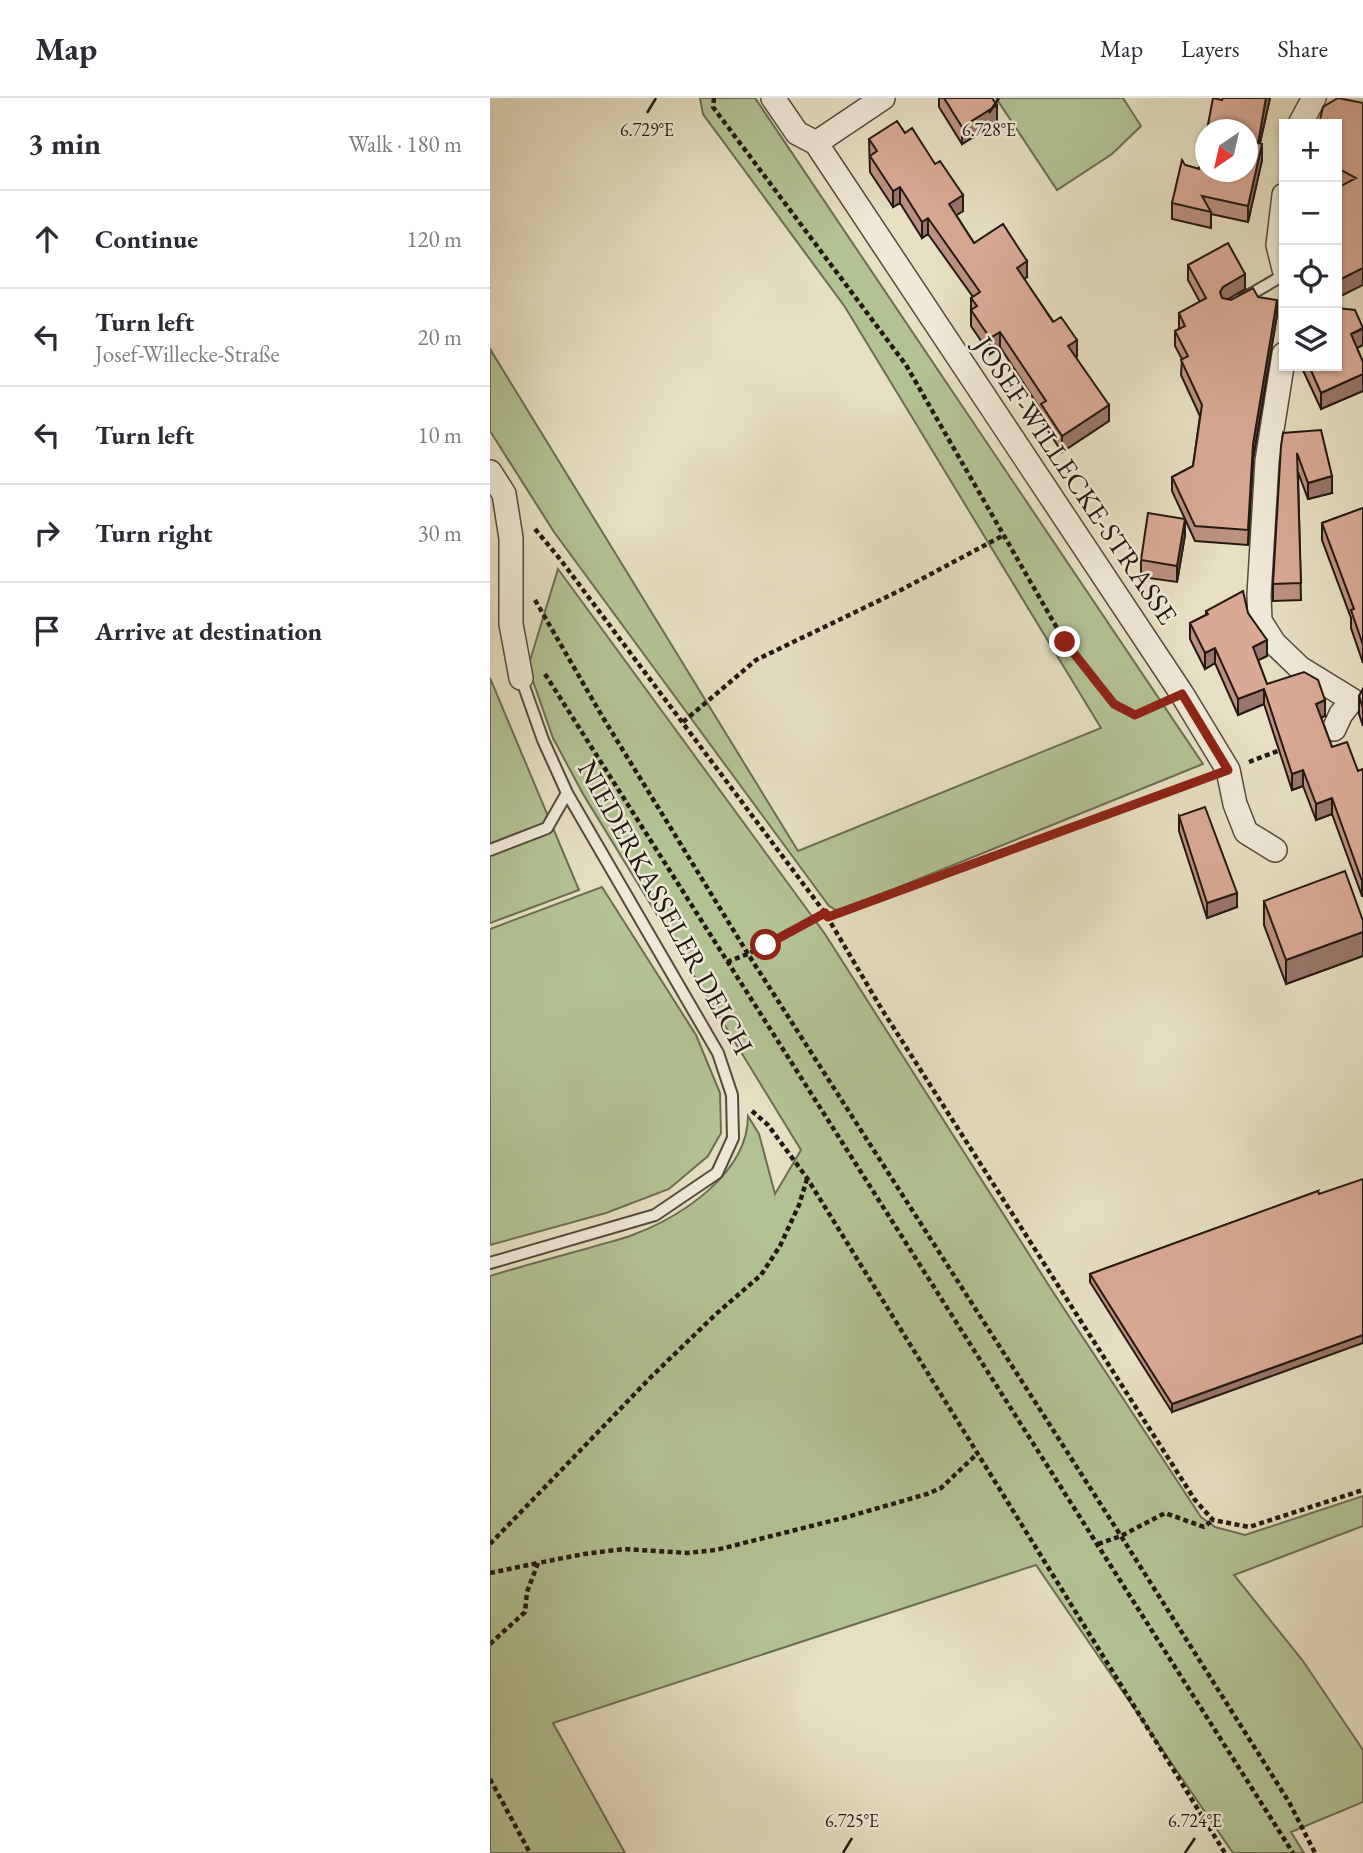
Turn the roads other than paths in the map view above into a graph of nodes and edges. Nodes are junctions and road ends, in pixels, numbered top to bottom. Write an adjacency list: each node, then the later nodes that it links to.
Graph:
1 (773, 98): 5 (street, JOSEF-WILLECKE-STRASSE)
2 (883, 98): 5 (street)
3 (1314, 98): 4 (street)
4 (1303, 119)
5 (816, 142): 15 (street, JOSEF-WILLECKE-STRASSE)
6 (1279, 278): 7 (lane)
7 (1240, 301)
8 (1281, 371): 11 (street)
9 (490, 472): 10 (street, NIEDERKASSELER DEICH)
10 (521, 678): 13 (lane, NIEDERKASSELER DEICH)
11 (1357, 698): 12 (street)
12 (1334, 729)
13 (567, 793): 14 (lane); 16 (lane, NIEDERKASSELER DEICH)
14 (490, 850)
15 (1275, 850)
16 (490, 1264)

